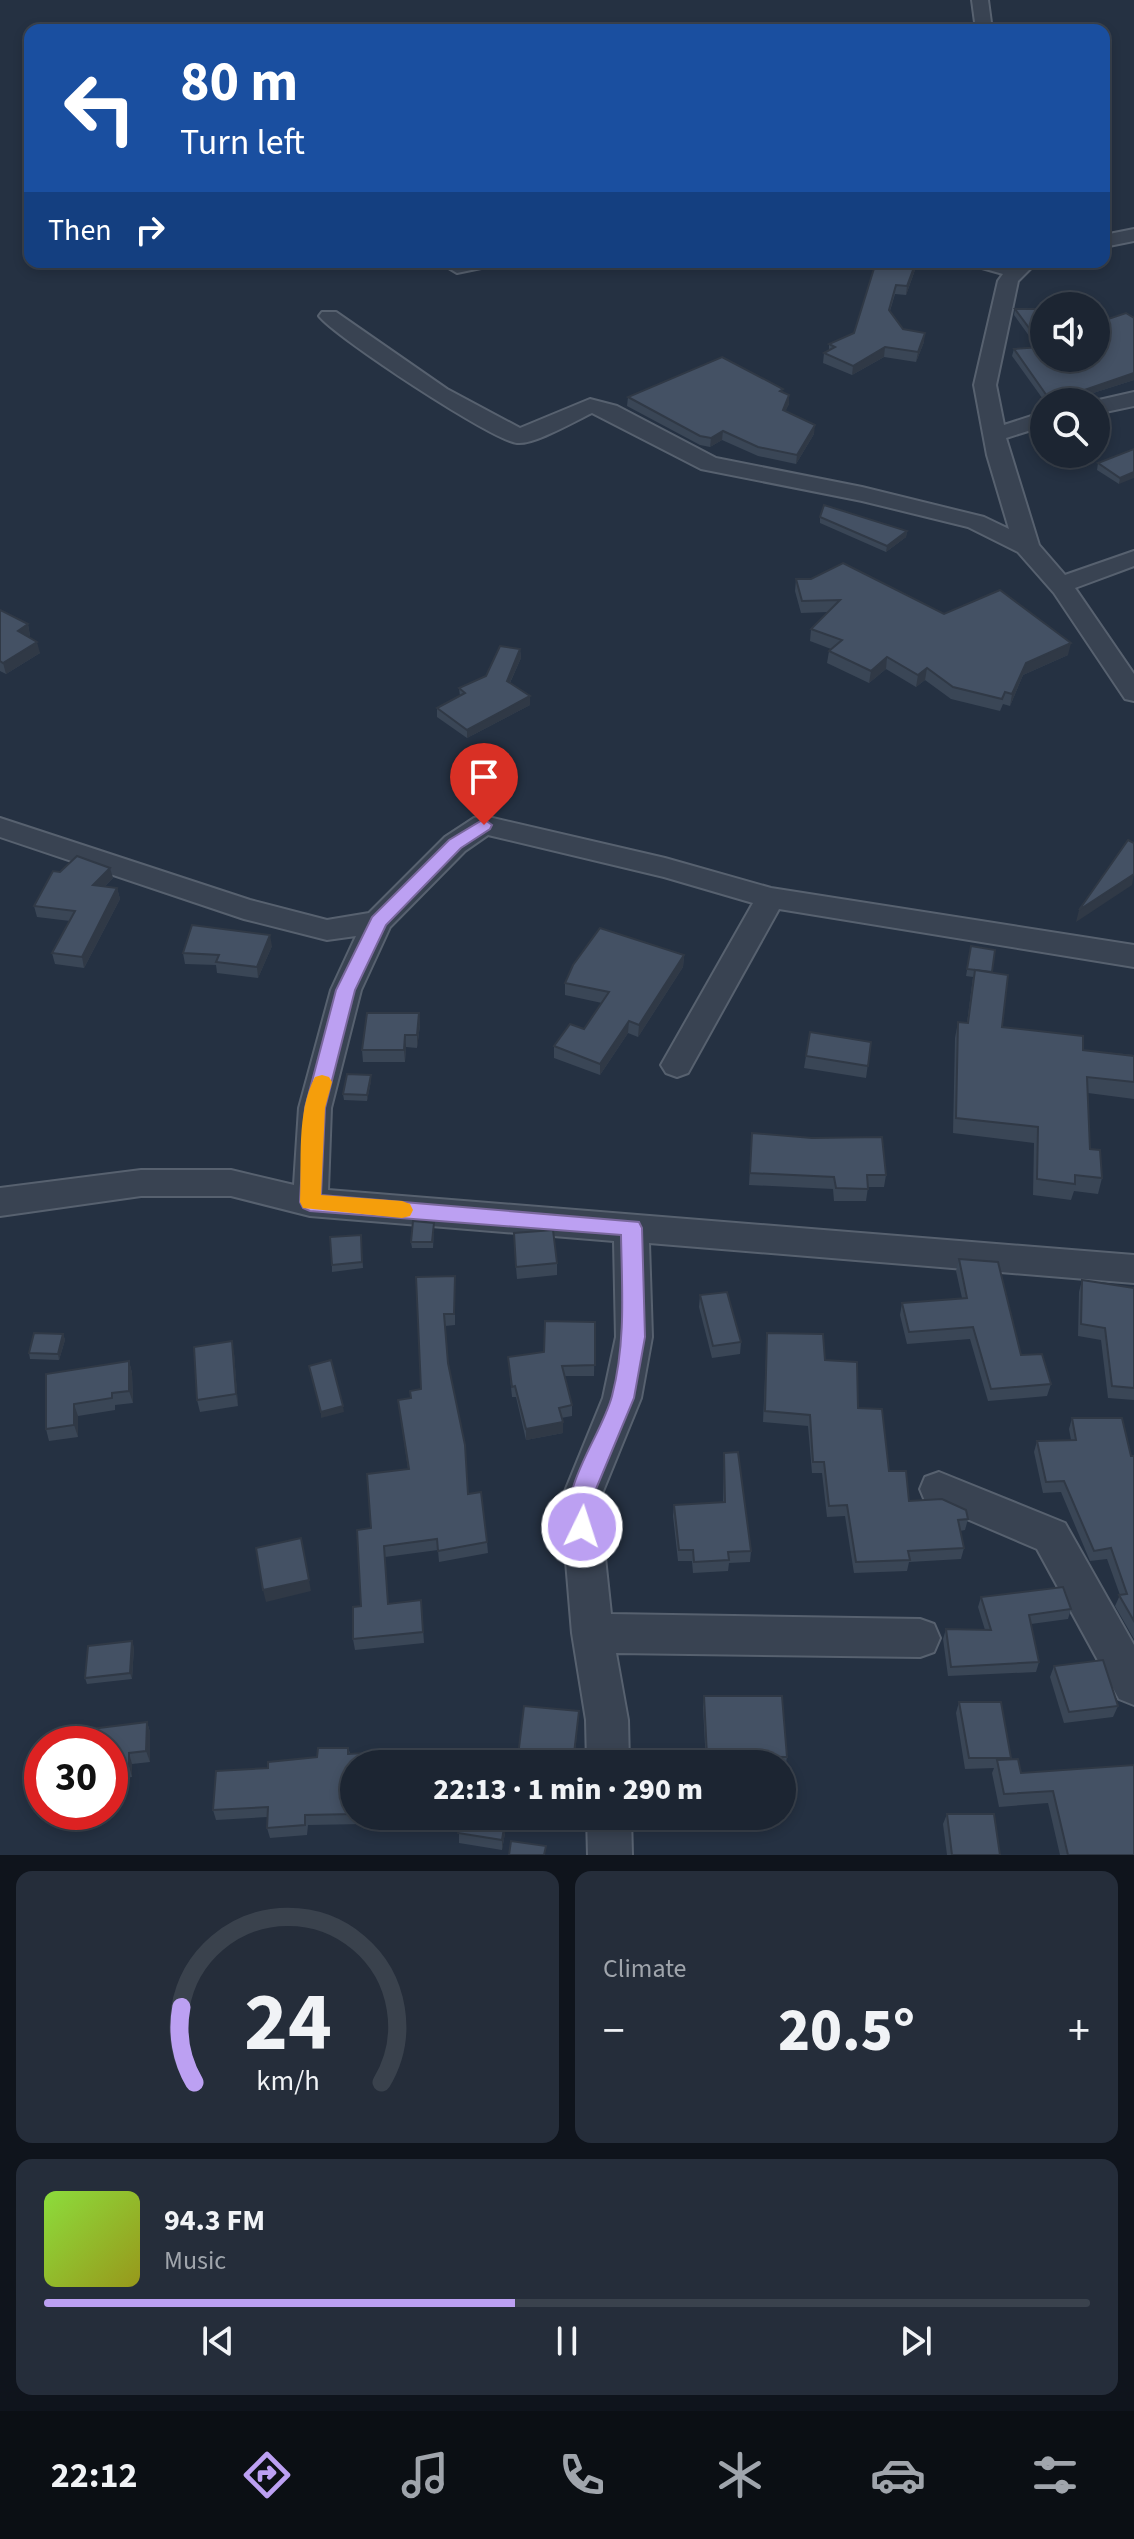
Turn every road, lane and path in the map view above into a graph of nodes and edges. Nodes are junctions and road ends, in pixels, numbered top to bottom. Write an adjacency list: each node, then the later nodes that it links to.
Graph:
1 (980, 0): 2 (street)
2 (983, 24)
3 (1134, 235): 4 (street)
4 (1110, 240)
5 (1003, 270): 10 (street)
6 (329, 316): 11 (street)
7 (1134, 399): 8 (street)
8 (1110, 404)
9 (1030, 423): 10 (street)
10 (994, 435): 11 (street)
11 (1027, 547): 13 (street)
12 (1134, 558): 13 (street)
13 (1061, 585): 14 (street)
14 (1134, 693)
15 (0, 827): 17 (street)
16 (771, 898): 17 (street); 18 (street); 19 (street)
17 (378, 922): 21 (street)
18 (1134, 956)
19 (677, 1065)
20 (0, 1202): 21 (street)
21 (310, 1202): 22 (street)
22 (631, 1228): 23 (street); 25 (street)
23 (1134, 1269)
24 (939, 1489): 27 (street)
25 (592, 1633): 26 (street); 28 (street)
26 (920, 1638)
27 (1134, 1685)
28 (608, 1750)
29 (609, 1830): 30 (street)
30 (610, 1855)

